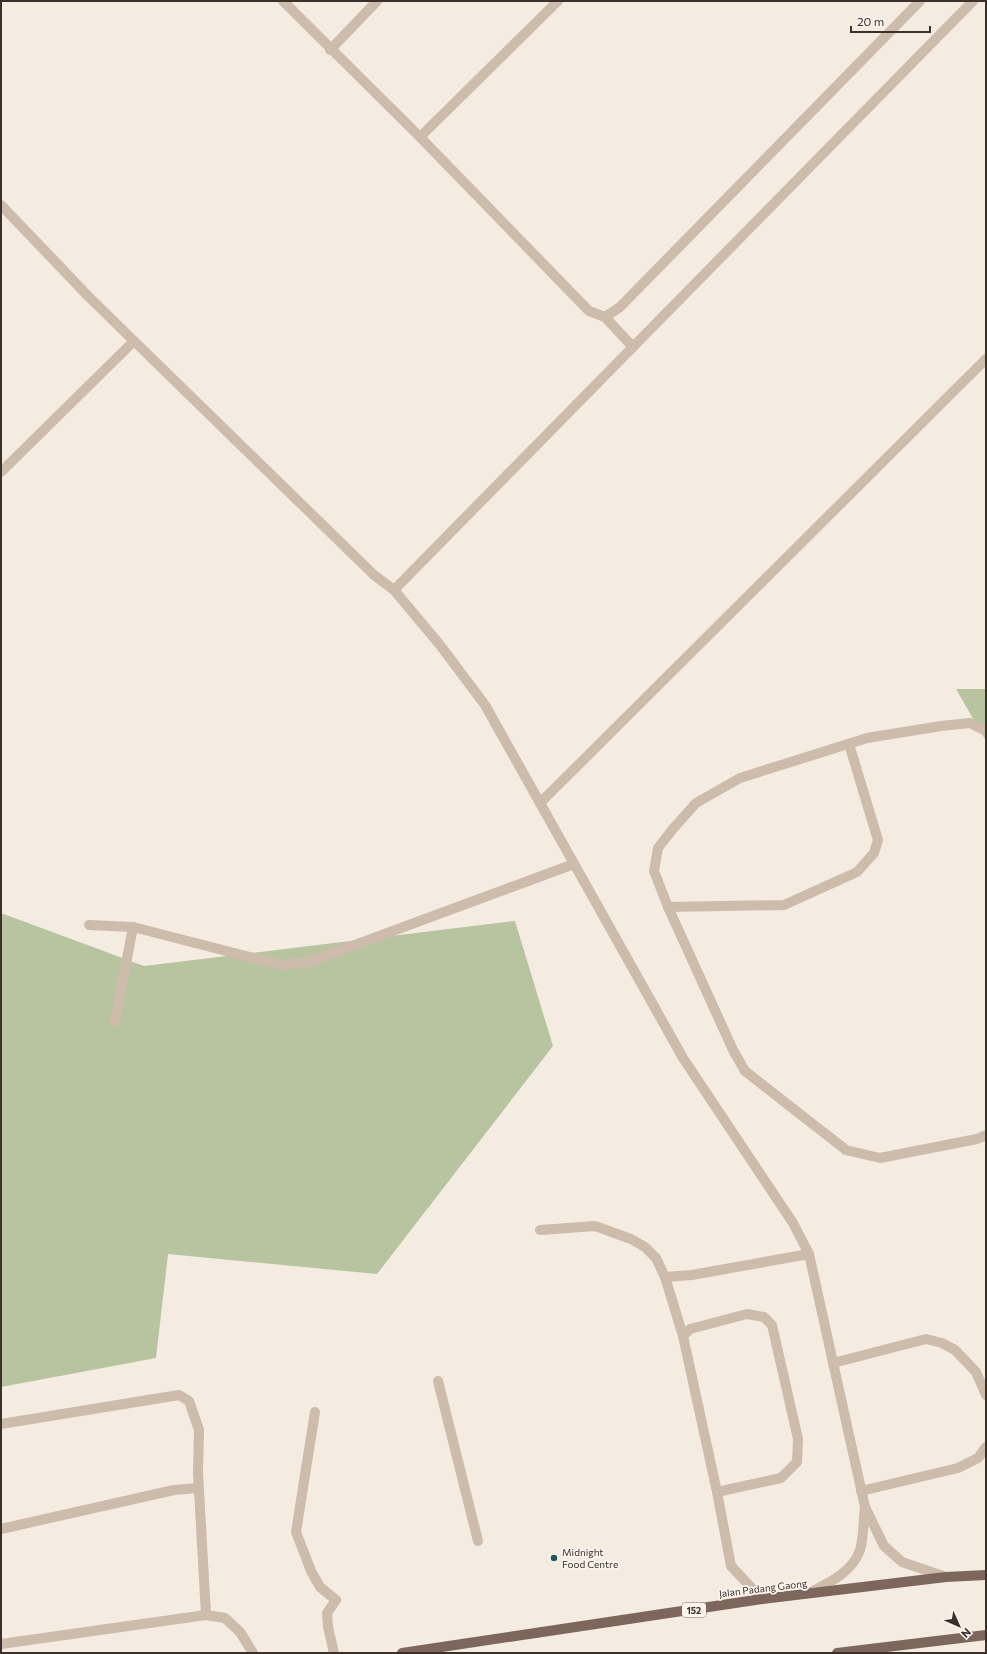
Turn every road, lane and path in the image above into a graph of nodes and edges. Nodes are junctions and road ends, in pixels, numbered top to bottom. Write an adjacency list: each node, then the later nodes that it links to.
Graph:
1 (283, 1): 6 (street)
2 (378, 1): 6 (street)
3 (558, 1): 7 (street)
4 (920, 1): 9 (street)
5 (973, 1): 11 (street)
6 (330, 50): 7 (street)
7 (420, 137): 9 (street)
8 (1, 205): 10 (street)
9 (605, 317): 11 (street)
10 (134, 341): 13 (street); 14 (street)
11 (633, 347): 14 (street)
12 (986, 359): 17 (street)
13 (1, 472)
14 (394, 590): 17 (street)
15 (986, 731): 16 (street)
16 (850, 744): 19 (street); 19 (street)
17 (540, 803): 18 (street)
18 (574, 864): 21 (street); 25 (street)
19 (668, 907): 23 (street)
20 (89, 925): 21 (street)
21 (133, 927): 22 (street)
22 (115, 1021)
23 (986, 1135)
24 (540, 1230): 26 (street)
25 (809, 1254): 26 (street); 28 (street)
26 (664, 1277): 27 (street)
27 (683, 1336): 36 (street); 36 (street)
28 (833, 1363): 30 (street); 35 (street)
29 (438, 1381): 39 (street)
30 (986, 1395)
31 (315, 1412): 48 (street)
32 (1, 1424): 34 (street)
33 (986, 1447): 35 (street)
34 (198, 1488): 38 (street); 44 (street)
35 (861, 1491): 37 (street)
36 (717, 1492): 43 (street)
37 (865, 1507): 41 (street); 42 (street)
38 (1, 1529)
39 (478, 1541)
40 (986, 1575): 41 (main road, Jalan Padang Gaong / 152)
41 (946, 1577): 42 (main road, Jalan Padang Gaong / 152)
42 (803, 1595): 43 (main road, Jalan Padang Gaong / 152)
43 (762, 1599): 49 (main road, Jalan Padang Gaong / 152)
44 (206, 1615): 46 (street); 47 (street)
45 (986, 1635): 50 (main road)
46 (1, 1644)
47 (253, 1653)
48 (334, 1653)
49 (402, 1653)
50 (837, 1653)

